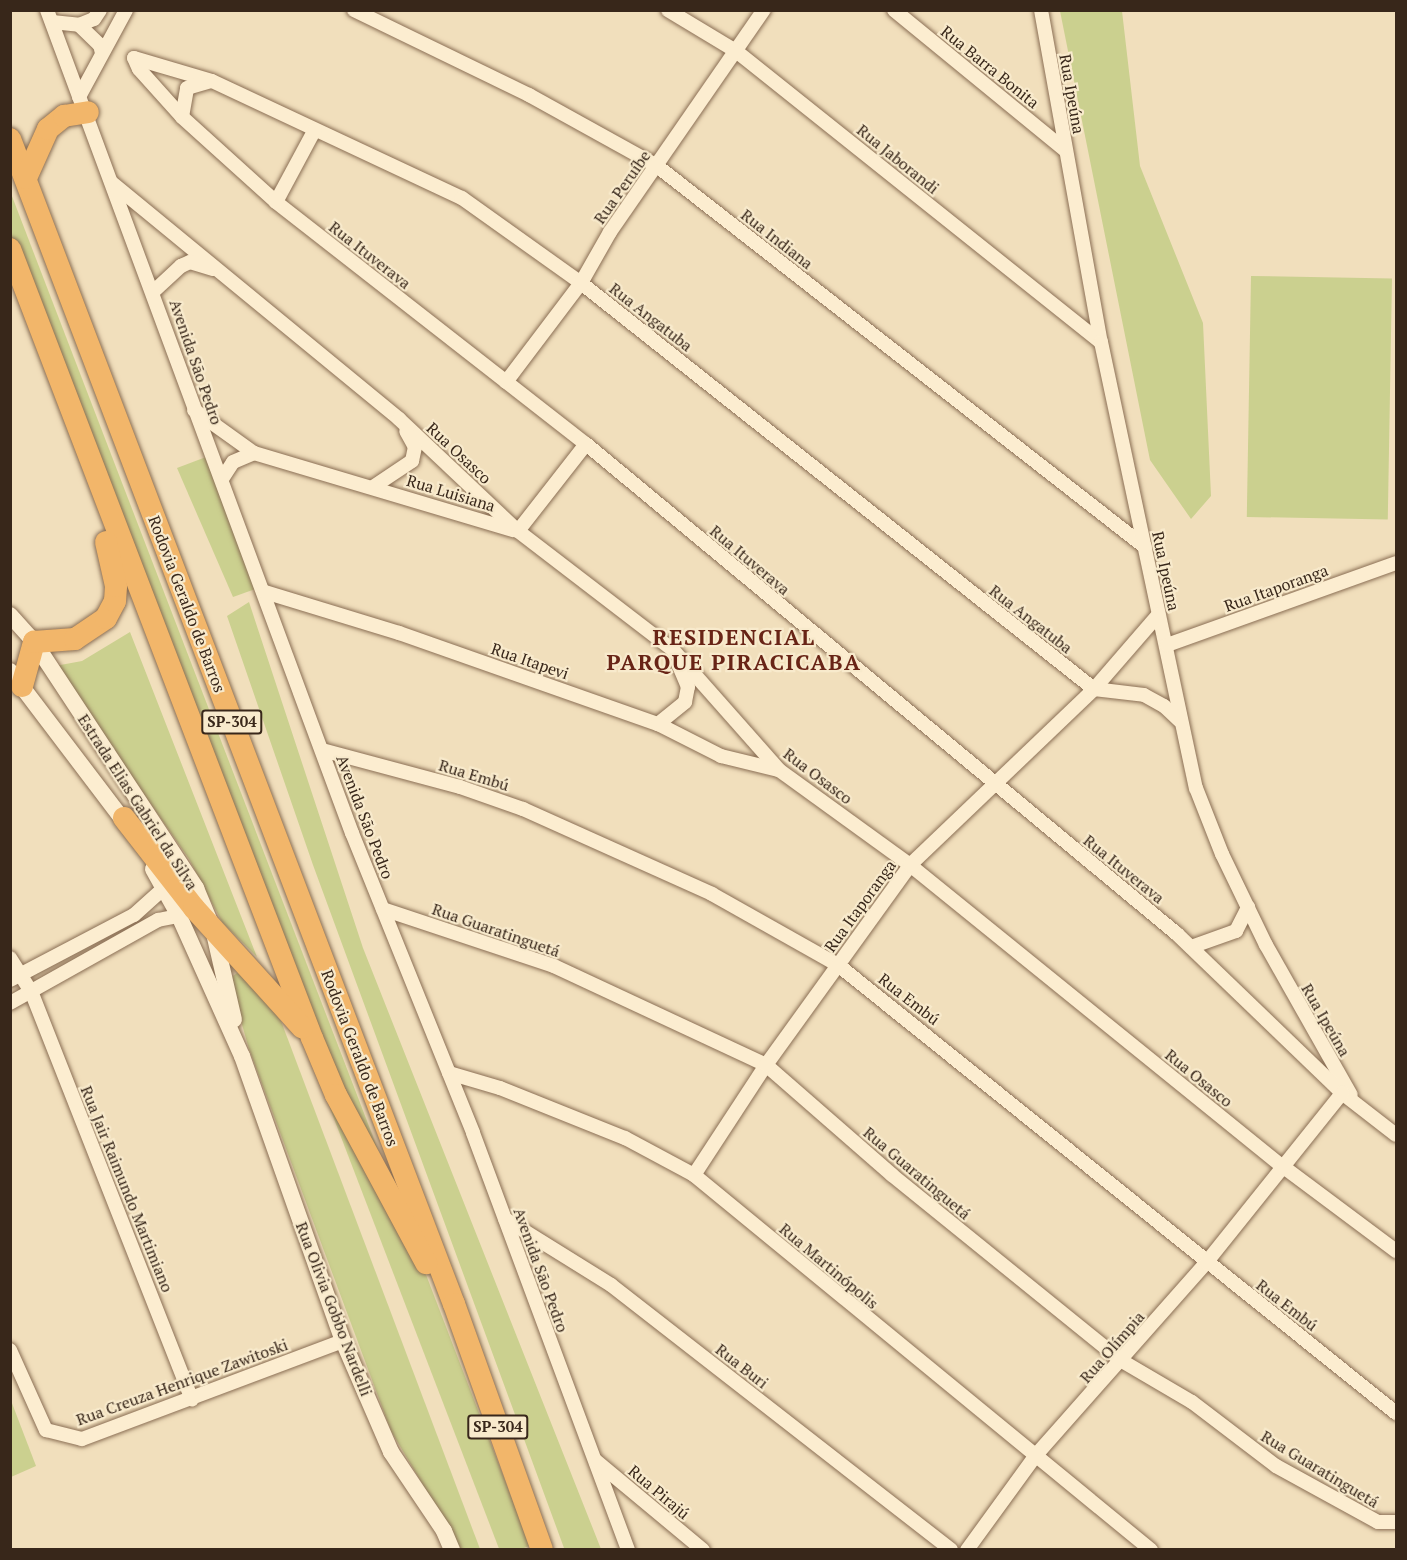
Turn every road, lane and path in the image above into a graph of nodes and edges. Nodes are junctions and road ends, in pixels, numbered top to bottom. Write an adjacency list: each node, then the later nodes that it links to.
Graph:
1 (100, 10): 9 (street)
2 (126, 10): 11 (street)
3 (354, 10): 19 (street, Rua Indiana)
4 (668, 10): 10 (street, Rua Jaborandi)
5 (764, 10): 10 (street, Rua Peruíbe)
6 (894, 10): 18 (street, Rua Barra Bonita)
7 (1041, 10): 18 (street, Rua Ipeúna)
8 (50, 16): 9 (street); 14 (street, Avenida São Pedro)
9 (79, 25): 11 (street)
10 (736, 51): 19 (street, Rua Peruíbe); 27 (street, Rua Jaborandi)
11 (102, 52): 14 (street)
12 (134, 58): 13 (street, Rua Angatuba); 15 (street, Rua Ituverava)
13 (212, 81): 15 (street); 16 (street, Rua Angatuba)
14 (83, 104): 20 (highway); 21 (street, Avenida São Pedro)
15 (182, 117): 22 (street, Rua Ituverava)
16 (315, 131): 22 (street); 25 (street, Rua Angatuba)
17 (10, 139): 20 (highway, Rodovia Geraldo de Barros / SP-304)
18 (1065, 150): 27 (street, Rua Ipeúna)
19 (657, 166): 25 (street, Rua Peruíbe); 37 (street, Rua Indiana)
20 (26, 178): 77 (highway, Rodovia Geraldo de Barros / SP-304)
21 (112, 183): 24 (street, Rua Osasco); 26 (street, Avenida São Pedro)
22 (276, 202): 28 (street, Rua Ituverava)
23 (10, 249): 30 (highway, Rodovia Geraldo de Barros / SP-304)
24 (221, 272): 26 (street, Rua Osasco); 31 (street, Rua Osasco)
25 (581, 283): 28 (street, Rua Peruíbe); 46 (street, Rua Angatuba)
26 (154, 291): 29 (street, Avenida São Pedro)
27 (1101, 342): 37 (street, Rua Ipeúna)
28 (506, 382): 32 (street, Rua Ituverava)
29 (193, 409): 33 (street, Rua Luisiana); 34 (street, Avenida São Pedro)
30 (71, 414): 42 (highway); 65 (highway, Rodovia Geraldo de Barros / SP-304)
31 (399, 419): 35 (street, Rua Luisiana); 36 (street, Rua Osasco)
32 (586, 444): 36 (street); 51 (street, Rua Ituverava)
33 (254, 453): 34 (street); 35 (street, Rua Luisiana)
34 (222, 479): 39 (street, Avenida São Pedro)
35 (374, 487): 36 (street, Rua Luisiana)
36 (518, 531): 44 (street, Rua Osasco)
37 (1145, 547): 41 (street, Rua Ipeúna)
38 (1396, 563): 43 (street, Rua Itaporanga)
39 (265, 592): 48 (street, Rua Itapevi); 49 (street, Avenida São Pedro)
40 (10, 615): 42 (street, Estrada Elias Gabriel da Silva)
41 (1158, 615): 43 (street, Rua Ipeúna); 46 (street, Rua Itaporanga)
42 (33, 642): 45 (highway); 58 (street, Estrada Elias Gabriel da Silva)
43 (1167, 645): 47 (street, Rua Ipeúna)
44 (673, 650): 48 (street); 50 (street, Rua Osasco)
45 (16, 678): 52 (street, Estrada Elias Gabriel da Silva)
46 (1094, 689): 47 (street); 51 (street, Rua Itaporanga)
47 (1179, 720): 55 (street, Rua Ipeúna)
48 (657, 724): 50 (street, Rua Itapevi)
49 (322, 750): 56 (street, Avenida São Pedro); 61 (street, Rua Embú)
50 (779, 770): 53 (street, Rua Osasco)
51 (994, 784): 53 (street, Rua Itaporanga); 59 (street, Rua Ituverava)
52 (124, 818): 54 (street, Estrada Elias Gabriel da Silva); 58 (highway)
53 (910, 865): 61 (street, Rua Itaporanga); 72 (street, Rua Osasco)
54 (164, 888): 57 (street, Estrada Elias Gabriel da Silva); 62 (street)
55 (1248, 908): 59 (street); 70 (street, Rua Ipeúna)
56 (383, 909): 67 (street, Rua Guaratinguetá); 68 (street, Avenida São Pedro)
57 (179, 916): 63 (street); 66 (street, Estrada Elias Gabriel da Silva)
58 (213, 929): 65 (highway); 66 (street, Estrada Elias Gabriel da Silva)
59 (1191, 947): 69 (street, Rua Ituverava)
60 (10, 958): 62 (street, Rua Jair Raimundo Martimiano)
61 (838, 964): 67 (street, Rua Itaporanga); 76 (street, Rua Embú)
62 (16, 977): 63 (street, Rua Jair Raimundo Martimiano)
63 (31, 991): 64 (street); 81 (street, Rua Jair Raimundo Martimiano)
64 (10, 1003)
65 (312, 1038): 77 (highway, Rodovia Geraldo de Barros / SP-304)
66 (242, 1056): 78 (street, Rua Olivia Gobbo Nardelli)
67 (766, 1065): 73 (street, Rua Itaporanga); 80 (street, Rua Guaratinguetá)
68 (449, 1073): 73 (street, Rua Martinópolis); 74 (street, Avenida São Pedro)
69 (1342, 1093): 70 (street, Rua Ituverava); 72 (street, Rua Olímpia)
70 (1356, 1104): 71 (street, Rua Ituverava)
71 (1396, 1134)
72 (1281, 1165): 75 (street, Rua Osasco); 76 (street, Rua Olímpia)
73 (694, 1175): 83 (street, Rua Martinópolis)
74 (505, 1219): 84 (street, Avenida São Pedro); 90 (street, Rua Buri)
75 (1396, 1251)
76 (1206, 1263): 80 (street, Rua Olímpia); 82 (street, Rua Embú)
77 (454, 1304): 87 (highway, Rodovia Geraldo de Barros / SP-304)
78 (343, 1341): 81 (street, Rua Creuza Henrique Zawitoski); 86 (street, Rua Olivia Gobbo Nardelli)
79 (10, 1350): 81 (street, Rua Creuza Henrique Zawitoski)
80 (1122, 1361): 83 (street, Rua Olímpia); 85 (street, Rua Guaratinguetá)
81 (192, 1399)
82 (1396, 1413)
83 (1036, 1455): 91 (street, Rua Olímpia); 92 (street, Rua Martinópolis)
84 (595, 1460): 88 (street, Avenida São Pedro); 89 (street, Rua Pirajú)
85 (1396, 1522)
86 (452, 1550)
87 (542, 1550)
88 (628, 1550)
89 (703, 1550)
90 (951, 1550)
91 (967, 1550)
92 (1151, 1550)

